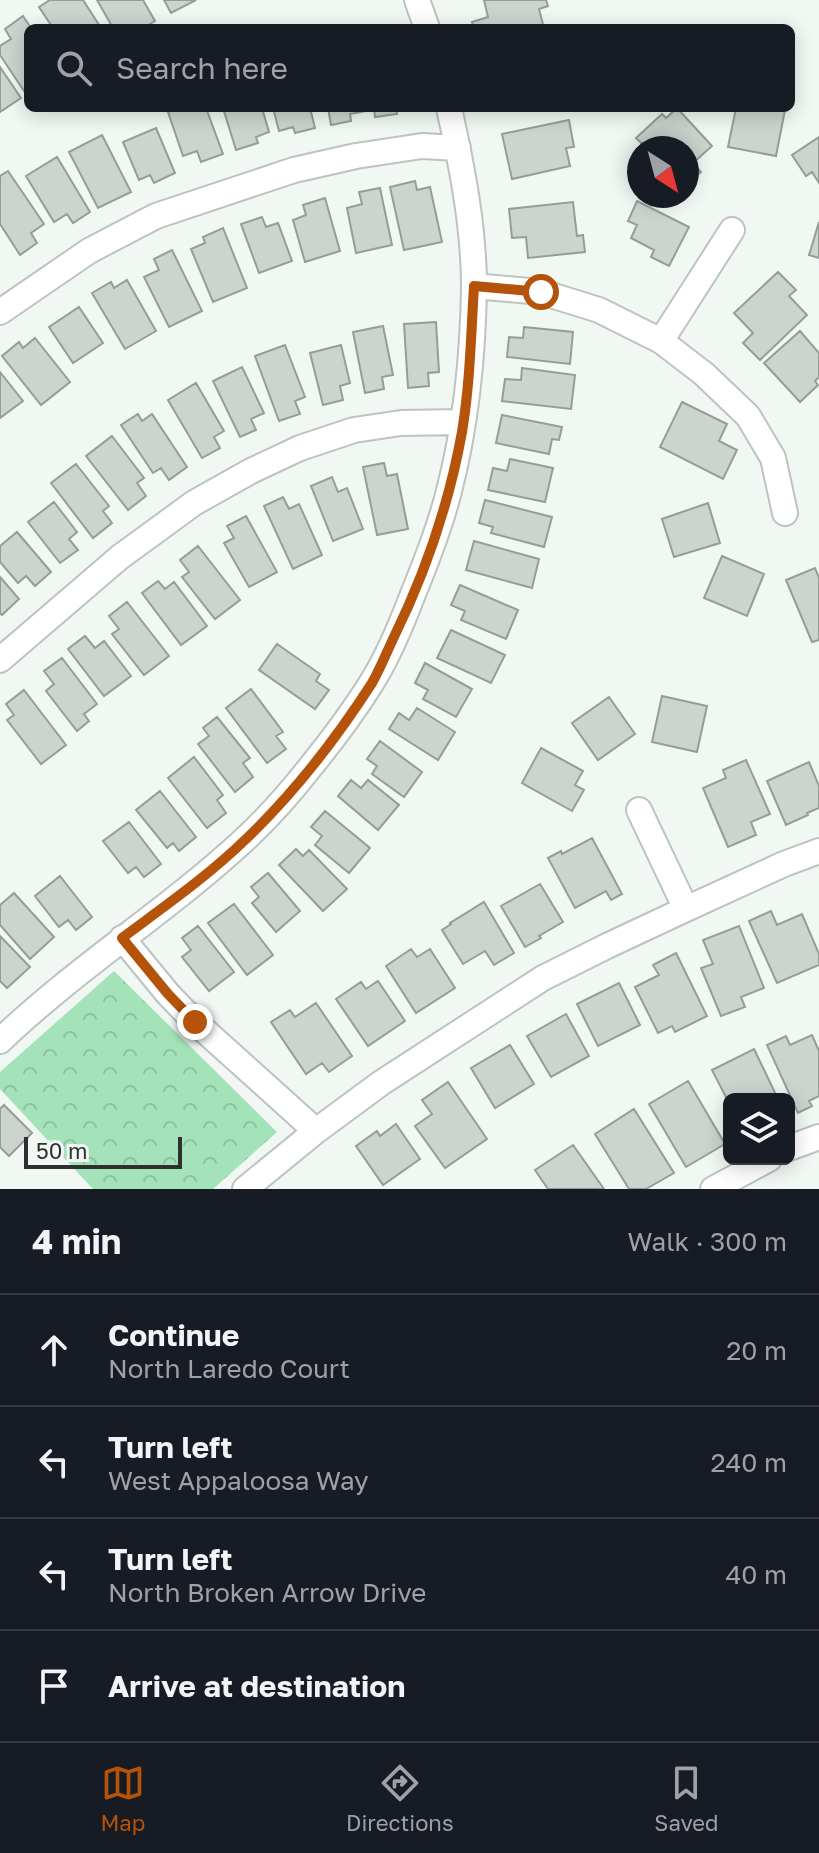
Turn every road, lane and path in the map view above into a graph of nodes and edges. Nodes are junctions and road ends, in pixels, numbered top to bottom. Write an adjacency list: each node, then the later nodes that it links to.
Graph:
1 (417, 0): 2 (street)
2 (426, 24)
3 (450, 112): 4 (street)
4 (458, 148): 6 (street); 7 (street)
5 (732, 230): 8 (street)
6 (474, 286): 8 (street); 9 (street)
7 (0, 312)
8 (661, 341): 10 (street)
9 (463, 422): 11 (street); 15 (street)
10 (785, 513)
11 (0, 660)
12 (639, 810): 14 (street)
13 (819, 851): 14 (street)
14 (686, 909): 17 (street)
15 (122, 938): 16 (street); 17 (street)
16 (0, 1041)
17 (316, 1131): 21 (street)
18 (819, 1137): 19 (street)
19 (795, 1146)
20 (758, 1165): 22 (street)
21 (245, 1189)
22 (713, 1189)

